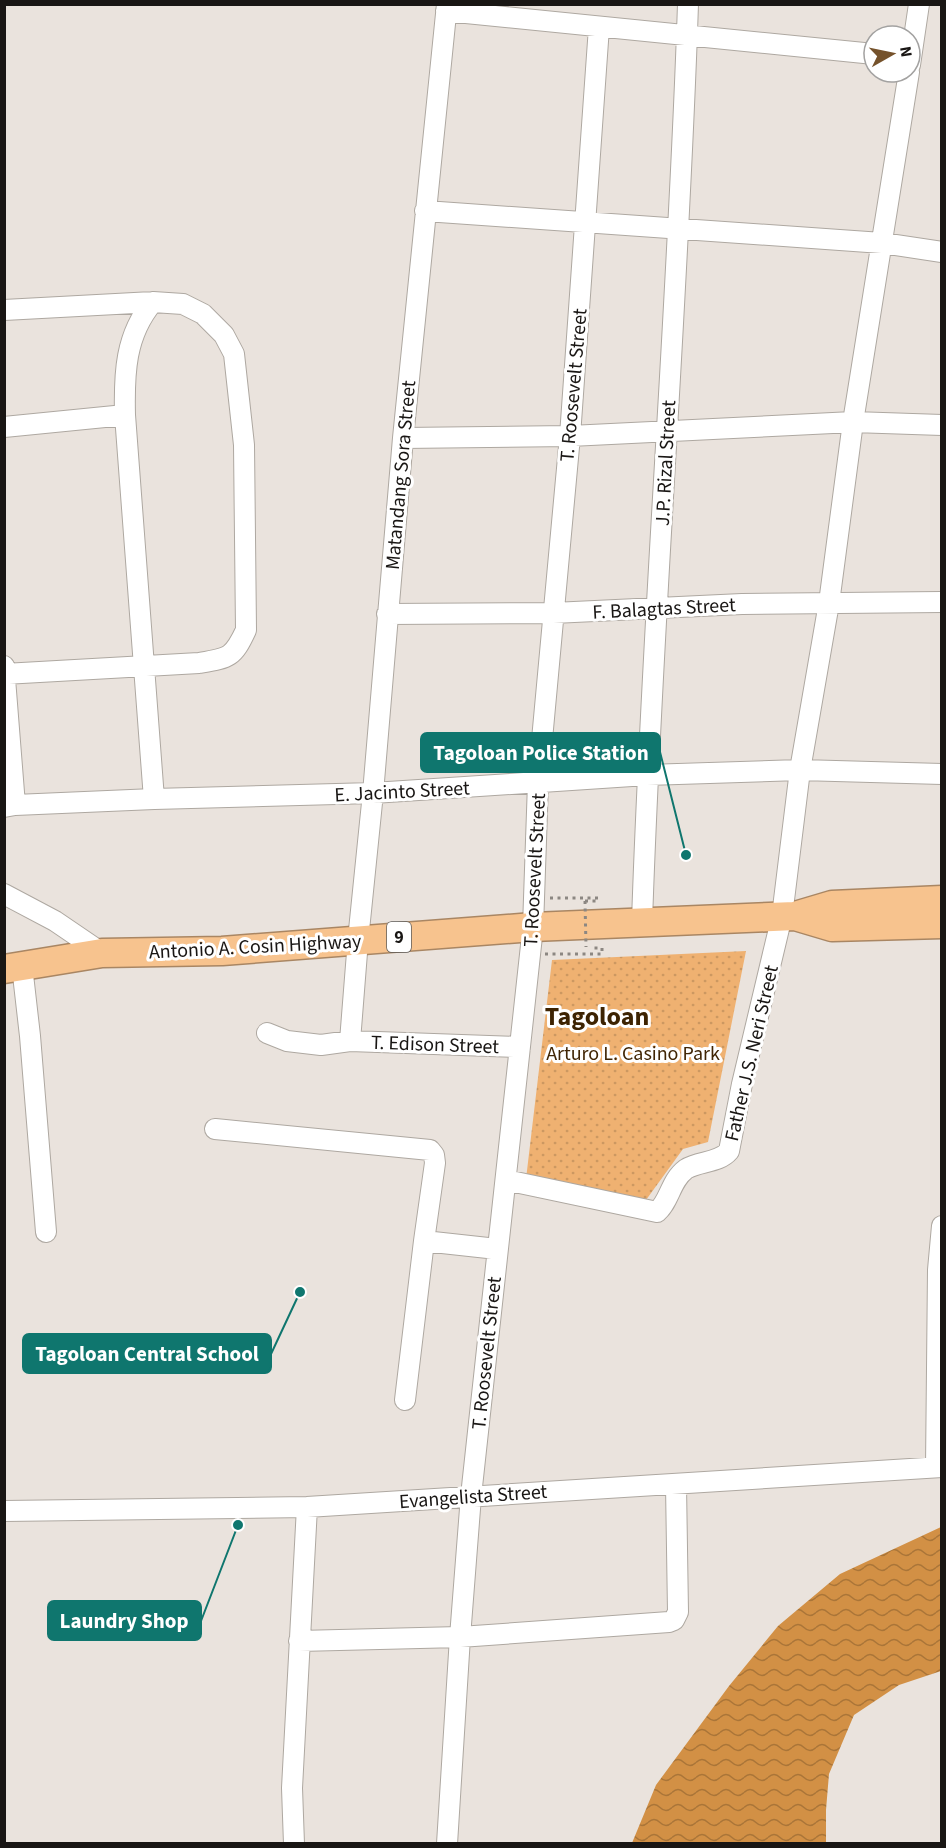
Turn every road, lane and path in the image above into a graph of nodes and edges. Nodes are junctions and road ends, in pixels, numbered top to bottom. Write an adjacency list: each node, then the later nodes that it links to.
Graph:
1 (688, 4): 6 (street, J.P. Rizal Street)
2 (919, 4): 4 (street)
3 (447, 8): 5 (street); 9 (street, Matandang Sora Street)
4 (916, 24)
5 (599, 27): 6 (street); 10 (street, T. Roosevelt Street)
6 (687, 36): 7 (street); 11 (street, J.P. Rizal Street)
7 (862, 53)
8 (907, 84): 12 (street)
9 (425, 211): 10 (street); 22 (street, Matandang Sora Street)
10 (586, 221): 11 (street); 21 (street, T. Roosevelt Street)
11 (679, 230): 12 (street); 20 (street, J.P. Rizal Street)
12 (882, 243): 13 (street); 17 (street)
13 (942, 252)
14 (153, 302): 15 (street); 16 (street); 29 (street)
15 (4, 310)
16 (125, 415): 19 (street); 29 (street)
17 (853, 422): 18 (street); 20 (street); 24 (street)
18 (942, 425)
19 (4, 427)
20 (667, 432): 21 (street); 25 (street, J.P. Rizal Street)
21 (570, 436): 22 (street); 26 (street, T. Roosevelt Street)
22 (403, 438): 27 (street, Matandang Sora Street)
23 (942, 602): 24 (street, F. Balagtas Street)
24 (829, 603): 25 (street, F. Balagtas Street); 31 (street)
25 (657, 608): 26 (street, F. Balagtas Street); 33 (street, J.P. Rizal Street)
26 (553, 613): 27 (street, F. Balagtas Street); 34 (street, T. Roosevelt Street)
27 (387, 614): 35 (street, Matandang Sora Street)
28 (4, 666): 30 (street)
29 (145, 666): 30 (street); 36 (street)
30 (5, 674): 37 (street)
31 (800, 770): 32 (street, E. Jacinto Street); 33 (street, E. Jacinto Street); 41 (street)
32 (942, 774)
33 (646, 775): 34 (street, E. Jacinto Street); 42 (street, J.P. Rizal Street)
34 (538, 783): 35 (street, E. Jacinto Street); 39 (street, T. Roosevelt Street)
35 (373, 793): 36 (street, E. Jacinto Street); 45 (street, Matandang Sora Street)
36 (154, 799): 37 (street, E. Jacinto Street)
37 (10, 806)
38 (4, 894): 46 (street)
39 (534, 898): 44 (street, T. Roosevelt Street); 47 (path, bridge)
40 (942, 900): 41 (highway, Antonio A. Cosin Highway / 9)
41 (788, 916): 42 (highway, Antonio A. Cosin Highway / 9); 43 (highway, Antonio A. Cosin Highway / 9); 53 (street, Father J.S. Neri Street)
42 (642, 922): 44 (highway, Antonio A. Cosin Highway / 9)
43 (942, 924)
44 (533, 927): 45 (highway, Antonio A. Cosin Highway / 9); 47 (street, T. Roosevelt Street)
45 (358, 940): 46 (highway, Antonio A. Cosin Highway / 9); 50 (street, Matandang Sora Street)
46 (102, 953): 48 (highway, Antonio A. Cosin Highway / 9)
47 (530, 955): 51 (street, T. Roosevelt Street)
48 (13, 967): 55 (street)
49 (267, 1033): 50 (street, T. Edison Street)
50 (350, 1041): 51 (street, T. Edison Street)
51 (520, 1047): 53 (street, T. Roosevelt Street)
52 (215, 1129): 56 (street)
53 (506, 1180): 57 (street, T. Roosevelt Street)
54 (942, 1226): 58 (street)
55 (46, 1232)
56 (424, 1241): 57 (street); 59 (street)
57 (497, 1249): 62 (street, T. Roosevelt Street)
58 (940, 1270): 60 (street)
59 (405, 1400)
60 (939, 1467): 61 (street, Evangelista Street)
61 (676, 1485): 62 (street, Evangelista Street); 65 (street)
62 (471, 1496): 63 (street, Evangelista Street); 65 (street, T. Roosevelt Street)
63 (307, 1507): 64 (street, Evangelista Street); 66 (street)
64 (4, 1511)
65 (460, 1637): 66 (street); 68 (street, T. Roosevelt Street)
66 (299, 1641): 67 (street)
67 (294, 1844)
68 (447, 1844)

